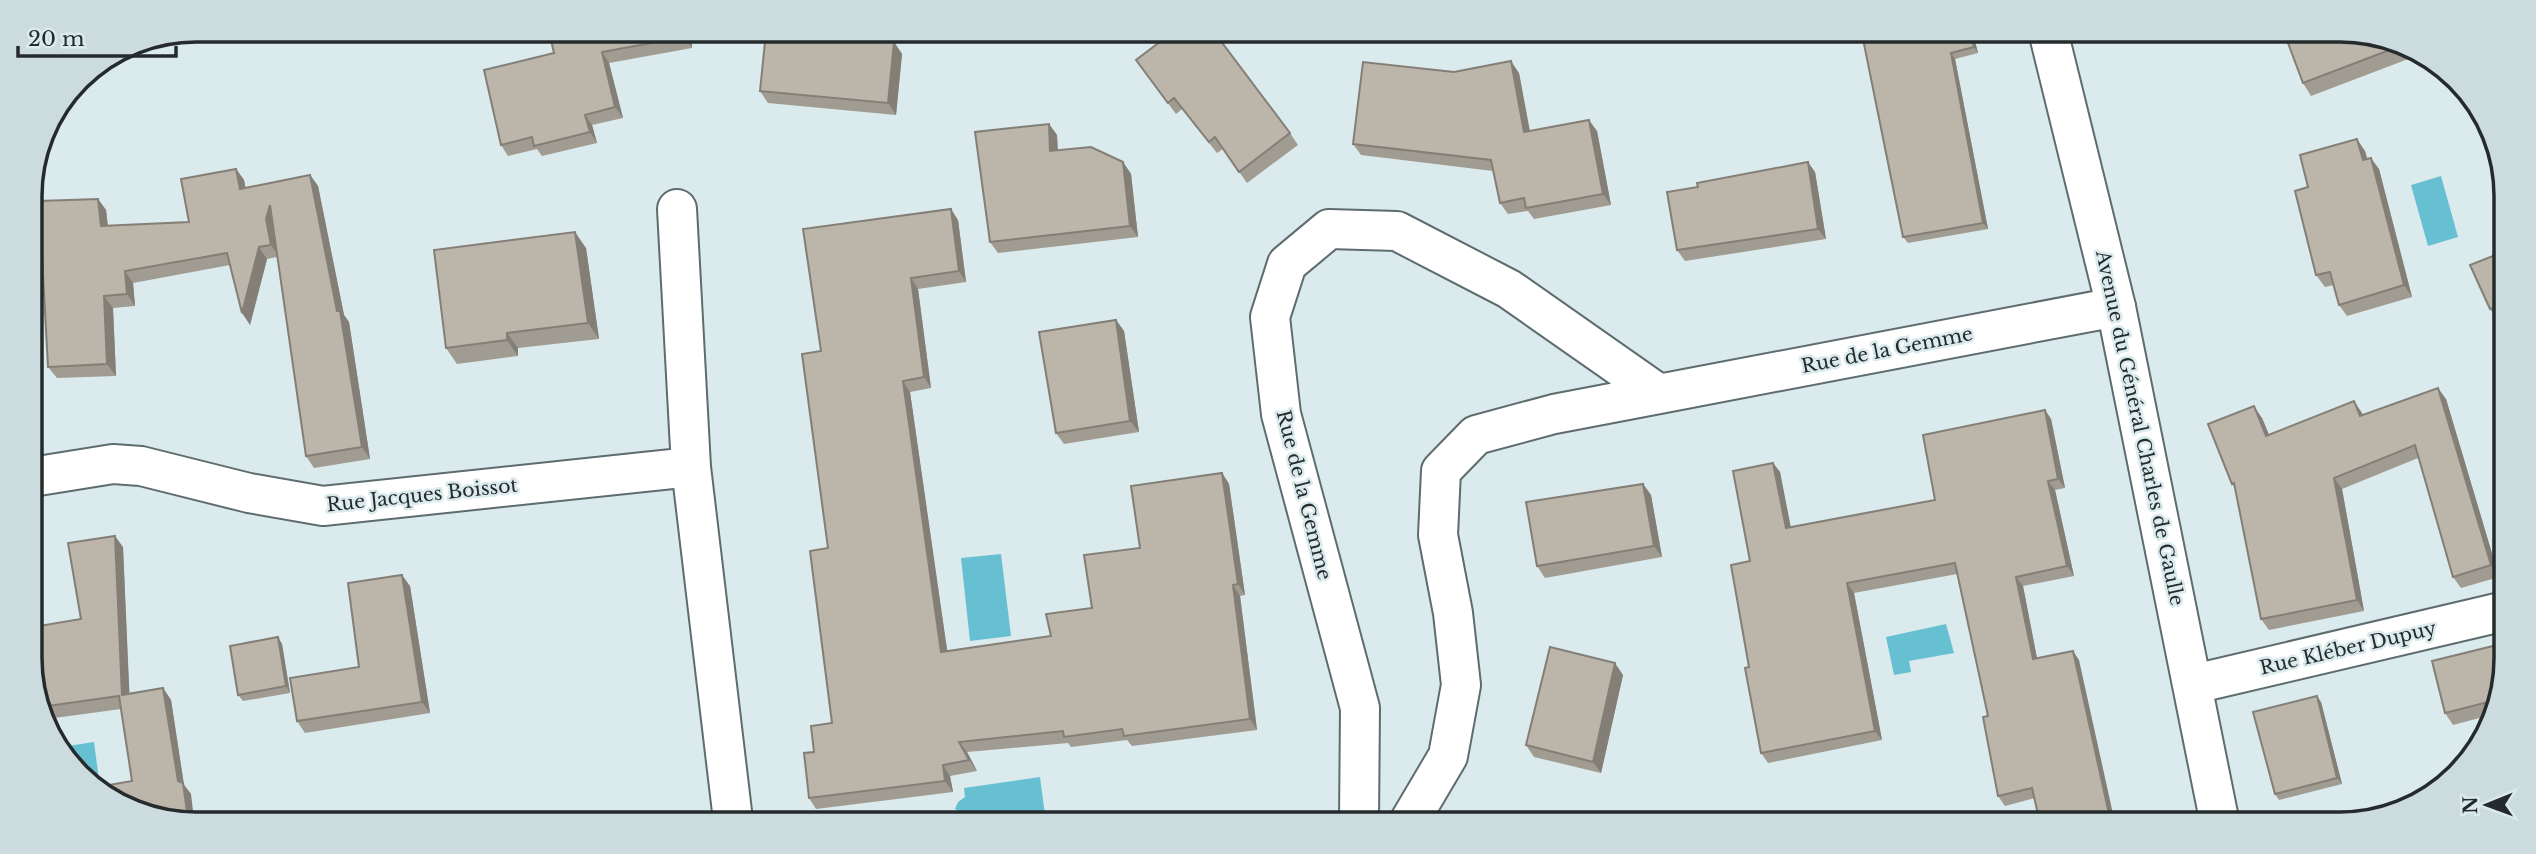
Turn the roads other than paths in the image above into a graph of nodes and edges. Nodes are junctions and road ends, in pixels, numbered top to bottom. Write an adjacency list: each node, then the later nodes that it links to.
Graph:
1 (2051, 42): 3 (street, Avenue du Général Charles de Gaulle)
2 (677, 209): 5 (street)
3 (2116, 307): 4 (street, Rue de la Gemme); 8 (street, Avenue du Général Charles de Gaulle)
4 (1659, 394): 10 (street, Rue de la Gemme); 11 (street, Rue de la Gemme)
5 (691, 467): 6 (street, Rue Jacques Boissot); 9 (street)
6 (42, 475)
7 (2494, 614): 8 (street, Rue Kléber Dupuy)
8 (2194, 684): 12 (street, Avenue du Général Charles de Gaulle)
9 (732, 812)
10 (1359, 812)
11 (1415, 812)
12 (2218, 812)

